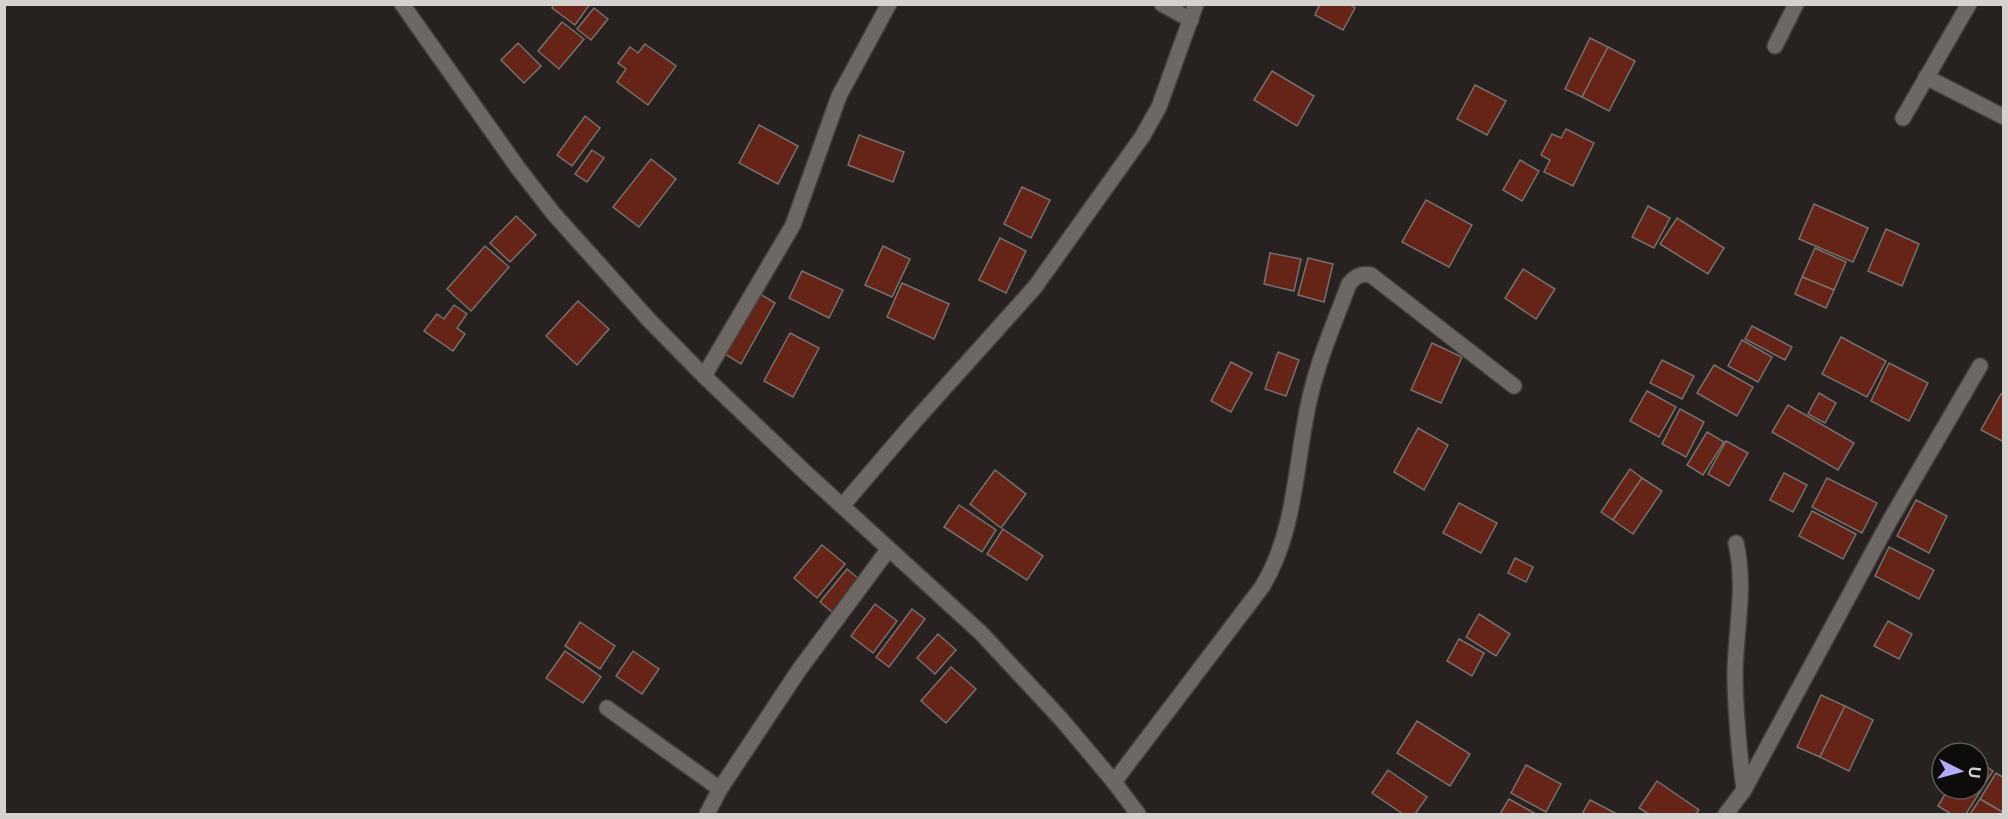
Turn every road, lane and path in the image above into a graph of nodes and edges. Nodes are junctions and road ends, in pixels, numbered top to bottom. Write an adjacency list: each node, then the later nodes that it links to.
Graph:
1 (402, 4): 13 (street)
2 (889, 4): 13 (street)
3 (1162, 4): 7 (street)
4 (1196, 4): 7 (street)
5 (1796, 4): 8 (street)
6 (1969, 4): 9 (street)
7 (1191, 20): 15 (street)
8 (1775, 46)
9 (1926, 77): 10 (street); 11 (street)
10 (2004, 117)
11 (1903, 118)
12 (1980, 366): 21 (street)
13 (704, 376): 15 (street)
14 (1514, 386): 19 (street)
15 (842, 506): 17 (street)
16 (1736, 543): 21 (street)
17 (888, 550): 19 (street); 20 (street)
18 (607, 708): 20 (street)
19 (1114, 782): 23 (street)
20 (720, 789): 22 (street)
21 (1744, 790): 24 (street)
22 (707, 814)
23 (1138, 814)
24 (1725, 814)

